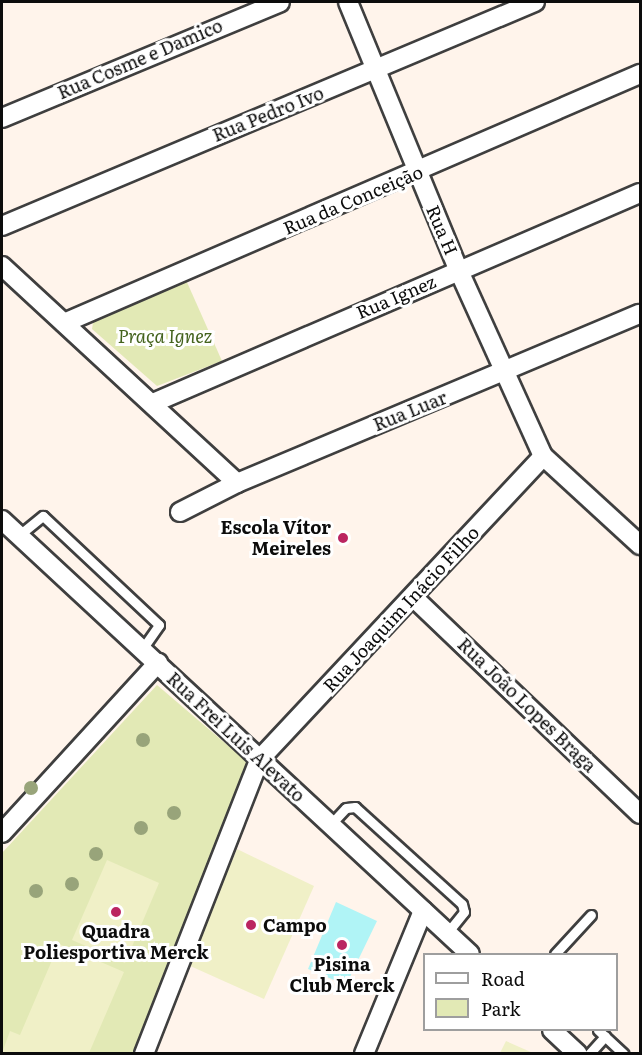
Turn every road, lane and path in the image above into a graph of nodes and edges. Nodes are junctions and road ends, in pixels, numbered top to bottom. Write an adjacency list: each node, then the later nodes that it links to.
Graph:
1 (280, 2): 6 (street, Rua Cosme e Damico)
2 (348, 2): 4 (street, Rua H)
3 (535, 2): 4 (street, Rua Pedro Ivo)
4 (375, 72): 7 (street, Rua H); 9 (street, Rua Pedro Ivo)
5 (640, 74): 7 (street, Rua da Conceição)
6 (2, 118)
7 (418, 172): 11 (street, Rua H); 13 (street, Rua da Conceição)
8 (640, 192): 11 (street, Rua Ignez)
9 (2, 226)
10 (2, 266): 13 (street)
11 (459, 271): 14 (street, Rua H); 15 (street, Rua Ignez)
12 (640, 314): 14 (street, Rua Luar)
13 (64, 323): 15 (street)
14 (504, 372): 16 (street, Rua H); 17 (street, Rua Luar)
15 (153, 403): 17 (street)
16 (543, 456): 21 (street); 22 (street, Rua Joaquim Inácio Filho)
17 (237, 483): 18 (street, Rua Luar)
18 (180, 512)
19 (2, 520): 20 (street, Rua Frei Luis Alevato)
20 (18, 536): 23 (street, Rua Frei Luis Alevato); 23 (lane)
21 (640, 545)
22 (413, 597): 25 (street, Rua Joaquim Inácio Filho); 26 (street, Rua João Lopes Braga)
23 (142, 649): 24 (street, Rua Frei Luis Alevato)
24 (158, 663): 25 (street, Rua Frei Luis Alevato); 28 (street)
25 (259, 760): 27 (street, Rua Frei Luis Alevato); 36 (street)
26 (640, 814)
27 (330, 825): 29 (street, Rua Frei Luis Alevato); 31 (lane)
28 (2, 833)
29 (423, 911): 31 (street, Rua Frei Luis Alevato); 37 (street)
30 (591, 915): 33 (lane)
31 (447, 933): 32 (street, Rua Frei Luis Alevato)
32 (469, 953)
33 (556, 953)
34 (554, 1031): 38 (street)
35 (602, 1033): 39 (lane); 40 (lane)
36 (144, 1053)
37 (364, 1053)
38 (578, 1053)
39 (589, 1053)
40 (624, 1053)

